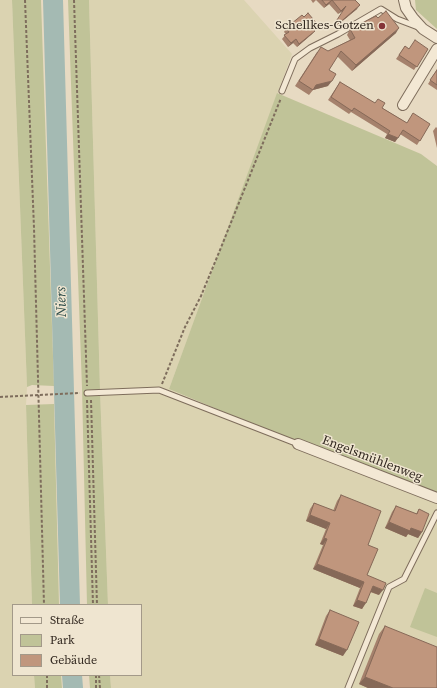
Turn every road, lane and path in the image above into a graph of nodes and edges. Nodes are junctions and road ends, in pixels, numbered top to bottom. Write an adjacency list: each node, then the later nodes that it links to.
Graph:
1 (26, 0): 11 (path)
2 (74, 0): 10 (path)
3 (404, 0): 4 (street)
4 (423, 29): 5 (street); 7 (lane)
5 (437, 38)
6 (437, 49): 8 (street)
7 (282, 91): 9 (path)
8 (403, 104)
9 (160, 390): 10 (lane); 13 (lane)
10 (87, 393): 11 (path); 17 (path); 18 (path)
11 (38, 395): 12 (path); 16 (path)
12 (0, 396)
13 (298, 444): 14 (street, Engelsmühlenweg)
14 (437, 498)
15 (437, 513): 25 (lane)
16 (44, 604)
17 (94, 604)
18 (97, 604)
19 (47, 676): 22 (path)
20 (96, 676): 23 (path)
21 (99, 676): 24 (path)
22 (47, 688)
23 (96, 688)
24 (100, 688)
25 (348, 688)

